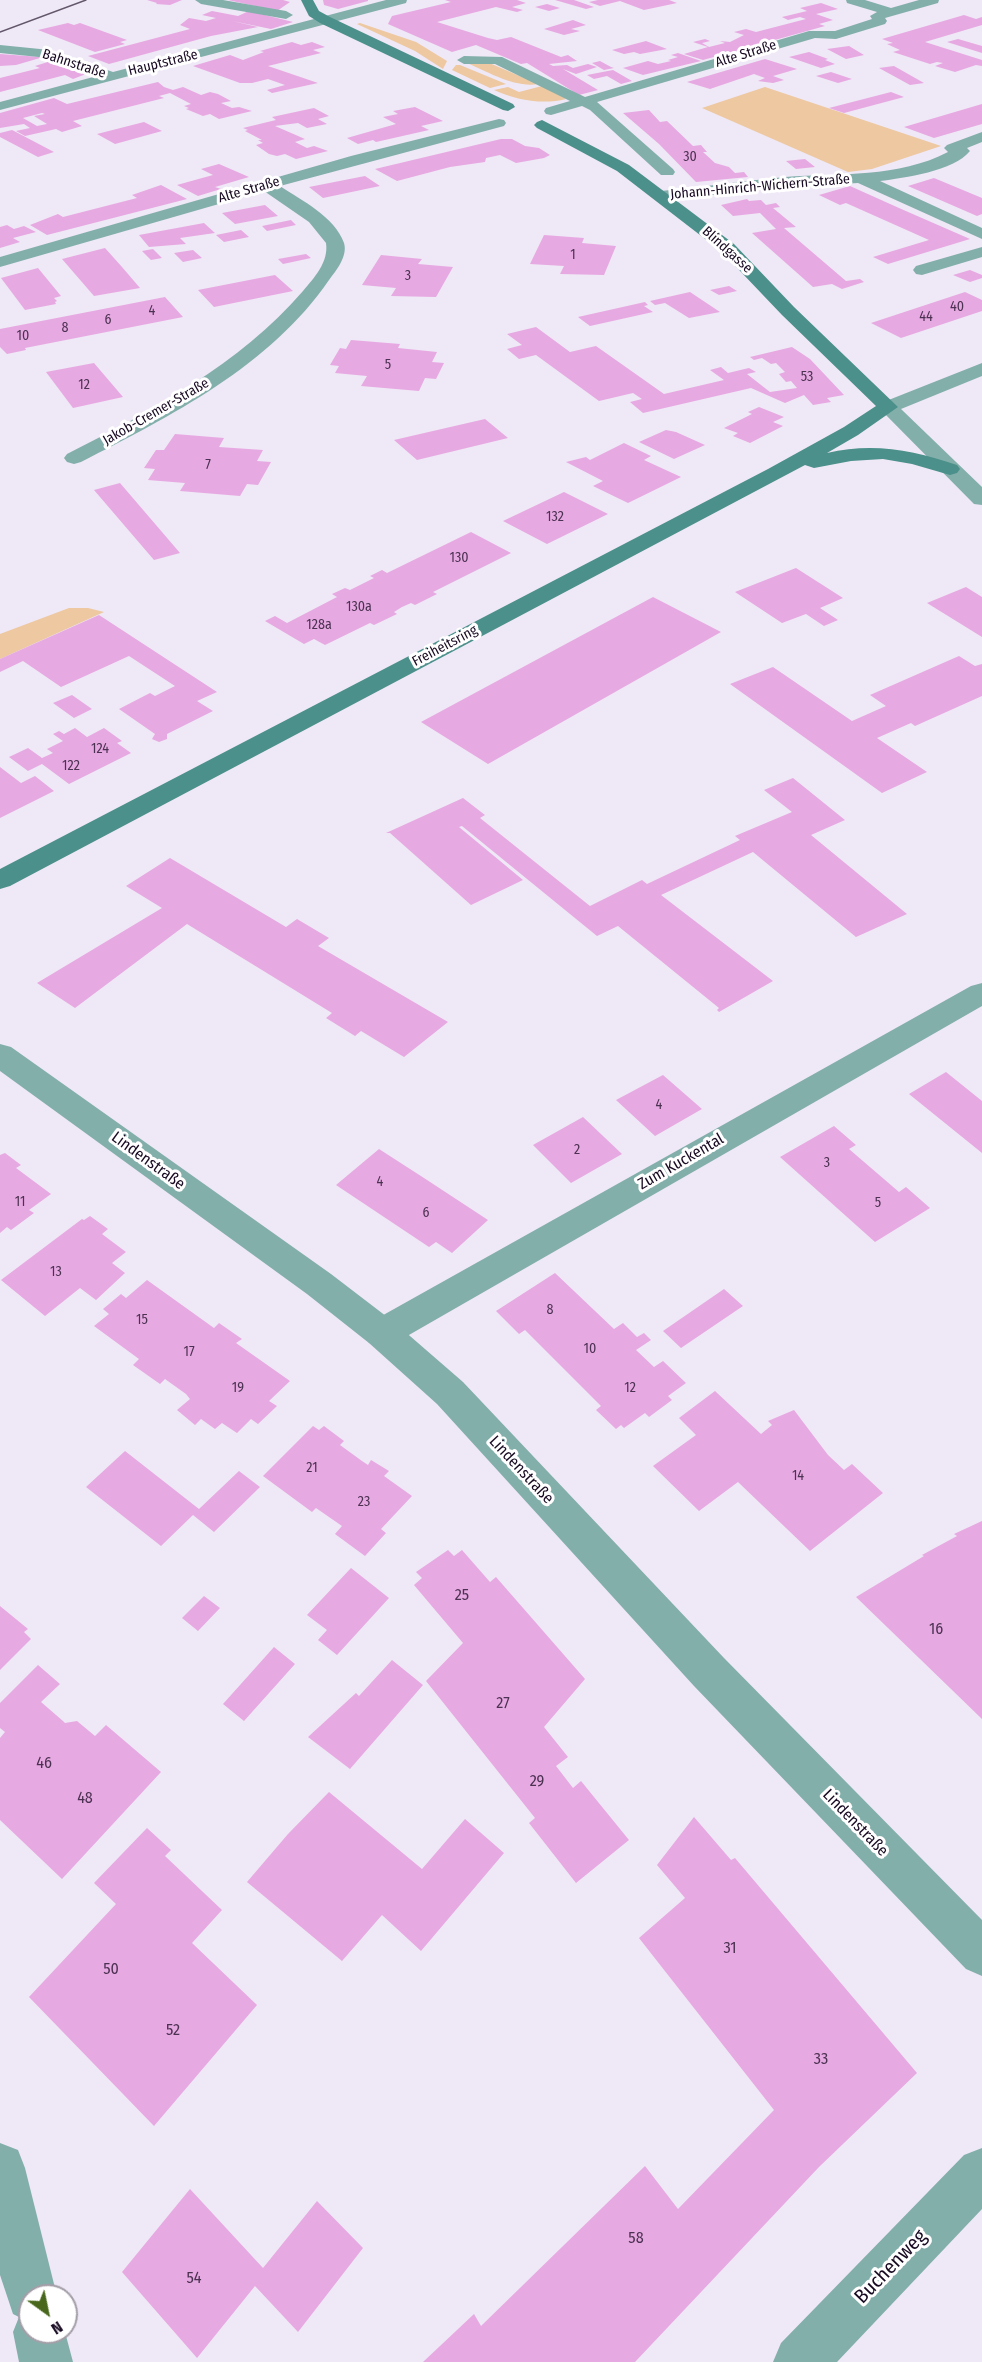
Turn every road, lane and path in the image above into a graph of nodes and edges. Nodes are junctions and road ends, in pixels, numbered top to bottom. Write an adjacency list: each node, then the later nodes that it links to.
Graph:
1 (201, 0): 7 (street)
2 (307, 0): 8 (main road)
3 (401, 0): 8 (street, Hauptstraße)
4 (852, 0): 6 (street)
5 (933, 0): 6 (street, Alte Straße)
6 (890, 12): 14 (street, Alte Straße)
7 (286, 15)
8 (325, 20): 9 (street, Hauptstraße); 10 (main road)
9 (264, 38): 10 (street); 13 (street, Hauptstraße)
10 (368, 41): 16 (main road)
11 (0, 49): 13 (street, Bahnstraße)
12 (464, 60): 14 (street)
13 (111, 76): 15 (street, Hauptstraße)
14 (584, 103): 17 (street, Alte Straße); 20 (street)
15 (0, 106)
16 (508, 108): 17 (main road); 18 (main road)
17 (537, 115): 23 (main road, Blindgasse)
18 (505, 124): 22 (street, Alte Straße)
19 (982, 137): 21 (street, Johann-Hinrich-Wichern-Straße)
20 (667, 172)
21 (860, 178): 23 (street, Johann-Hinrich-Wichern-Straße); 24 (street, Johann-Hinrich-Wichern-Straße)
22 (266, 185): 26 (street, Alte Straße); 30 (street, Jakob-Cremer-Straße)
23 (661, 195): 29 (main road, Blindgasse)
24 (982, 234)
25 (982, 252): 27 (street)
26 (0, 262)
27 (922, 270)
28 (982, 369): 29 (street)
29 (888, 406): 31 (street); 32 (main road, Freiheitsring)
30 (75, 458)
31 (950, 469): 32 (main road); 33 (street)
32 (775, 473): 34 (main road, Freiheitsring)
33 (980, 494)
34 (0, 880)
35 (982, 993): 37 (street, Zum Kuckental)
36 (0, 1055): 37 (street, Lindenstraße)
37 (382, 1333): 38 (street, Lindenstraße)
38 (982, 1953)
39 (0, 2169): 41 (street)
40 (982, 2173): 44 (street, Buchenweg)
41 (28, 2284)
42 (42, 2344): 43 (street)
43 (46, 2362)
44 (800, 2362)

